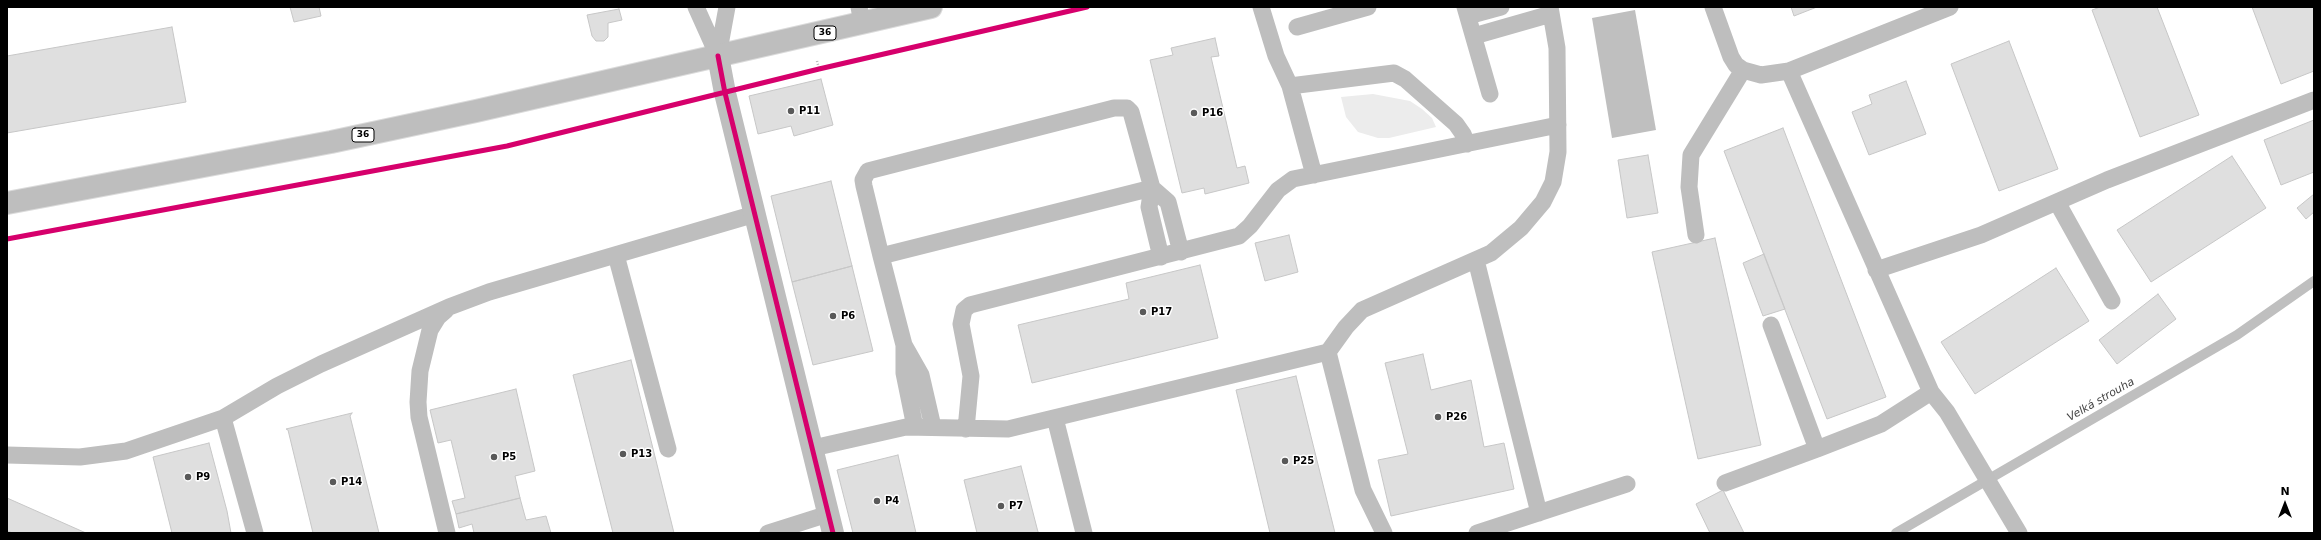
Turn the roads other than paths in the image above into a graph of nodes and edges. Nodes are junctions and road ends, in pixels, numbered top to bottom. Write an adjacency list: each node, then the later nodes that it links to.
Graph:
1 (696, 7): 14 (lane)
2 (727, 7): 14 (lane)
3 (931, 7): 11 (main road, 36)
4 (1261, 7): 17 (lane)
5 (1368, 7): 12 (lane)
6 (1501, 7): 10 (lane)
7 (1713, 7): 15 (lane)
8 (1950, 7): 16 (lane)
9 (1550, 11): 13 (lane); 20 (lane)
10 (1467, 12): 13 (lane)
11 (861, 15): 14 (main road, 36)
12 (1297, 27)
13 (1474, 36): 18 (lane)
14 (718, 56): 25 (main road, 36); 26 (main road)
15 (1743, 70): 16 (lane); 27 (lane)
16 (1789, 71): 33 (lane)
17 (1290, 86): 21 (lane); 22 (lane)
18 (1490, 94)
19 (2314, 100): 24 (lane)
20 (1558, 125): 21 (lane); 32 (lane)
21 (1467, 144): 22 (lane)
22 (1314, 175): 28 (lane)
23 (1152, 188): 28 (lane); 30 (lane); 30 (lane); 31 (lane)
24 (2057, 202): 33 (lane); 34 (lane)
25 (7, 203)
26 (755, 214): 29 (lane); 45 (main road)
27 (1696, 235)
28 (1181, 252): 31 (lane)
29 (616, 255): 35 (lane); 46 (lane)
30 (881, 256): 37 (lane)
31 (1161, 257): 44 (lane)
32 (1476, 260): 38 (lane); 51 (lane)
33 (1876, 270): 39 (lane)
34 (2112, 301)
35 (448, 307): 40 (lane); 54 (lane)
36 (1771, 325): 47 (lane)
37 (904, 345): 42 (lane); 43 (lane)
38 (1328, 352): 41 (lane); 57 (lane)
39 (1931, 392): 47 (lane); 59 (lane)
40 (223, 418): 48 (lane); 53 (lane)
41 (1055, 418): 44 (lane); 56 (lane)
42 (915, 427): 43 (lane); 45 (lane)
43 (934, 427): 44 (lane)
44 (966, 429)
45 (813, 448): 52 (main road)
46 (668, 449)
47 (1817, 449): 49 (lane)
48 (7, 455)
49 (1725, 483)
50 (1627, 484): 51 (lane)
51 (1539, 513): 58 (lane)
52 (830, 524): 55 (lane)
53 (255, 533)
54 (447, 533)
55 (768, 533)
56 (1084, 533)
57 (1384, 533)
58 (1476, 533)
59 (2019, 533)

